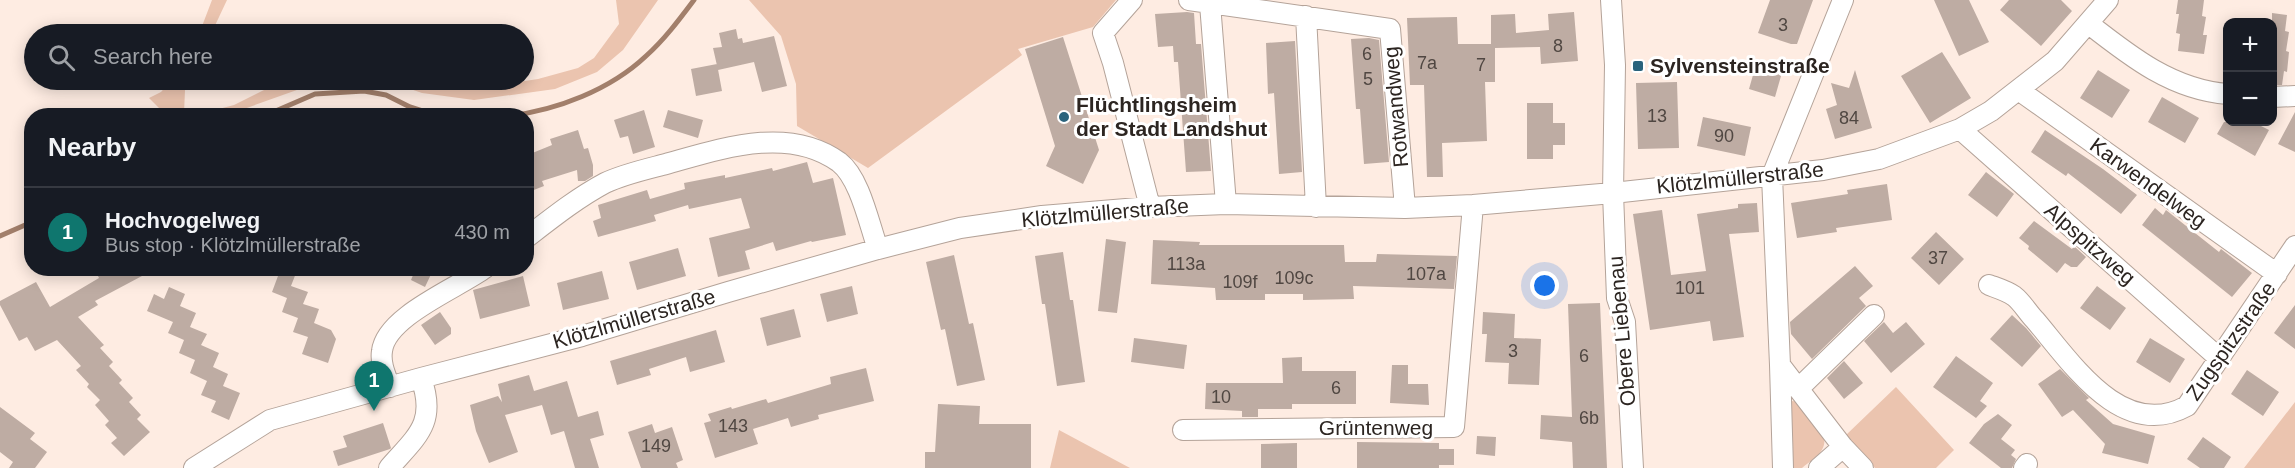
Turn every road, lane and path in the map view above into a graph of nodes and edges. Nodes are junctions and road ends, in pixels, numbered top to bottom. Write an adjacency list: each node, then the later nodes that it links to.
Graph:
1 (1132, 0): 18 (street)
2 (1190, 0): 6 (street, Rotwandweg)
3 (1611, 0): 15 (street)
4 (1843, 0): 14 (street)
5 (2108, 0): 8 (street, Klötzlmüllerstraße)
6 (1210, 3): 7 (street, Rotwandweg); 16 (street)
7 (1306, 16): 19 (street); 20 (street, Rotwandweg)
8 (2089, 24): 9 (street, Klötzlmüllerstraße); 10 (street)
9 (2020, 91): 13 (street, Klötzlmüllerstraße); 24 (street, Karwendelweg)
10 (2223, 93)
11 (2295, 96): 12 (street)
12 (2277, 97)
13 (1960, 129): 14 (street, Klötzlmüllerstraße); 28 (street, Alpspitzweg)
14 (1772, 176): 15 (street, Klötzlmüllerstraße); 29 (street)
15 (1613, 193): 17 (street, Klötzlmüllerstraße); 37 (street, Obere Liebenau)
16 (1226, 204): 18 (street, Klötzlmüllerstraße); 19 (street, Klötzlmüllerstraße)
17 (1473, 205): 20 (street, Klötzlmüllerstraße); 33 (street, Grüntenweg)
18 (1150, 207): 23 (street, Klötzlmüllerstraße)
19 (1316, 207): 20 (street, Klötzlmüllerstraße)
20 (1405, 208)
21 (534, 232): 23 (street)
22 (2295, 246): 24 (street, Zugspitzstraße)
23 (878, 249): 30 (street, Klötzlmüllerstraße)
24 (2277, 274): 28 (street, Zugspitzstraße)
25 (464, 276): 31 (street)
26 (1989, 285): 28 (street, Zugspitzstraße)
27 (1874, 315): 32 (street)
28 (2220, 359)
29 (1780, 365): 32 (street); 38 (street)
30 (421, 378): 31 (street, Klötzlmüllerstraße); 36 (street)
31 (390, 387): 35 (street, Klötzlmüllerstraße)
32 (1798, 389): 34 (street)
33 (1183, 430)
34 (1843, 447): 39 (street); 40 (street)
35 (194, 468)
36 (389, 468)
37 (1632, 468)
38 (1783, 468)
39 (1819, 468)
40 (1863, 468)

